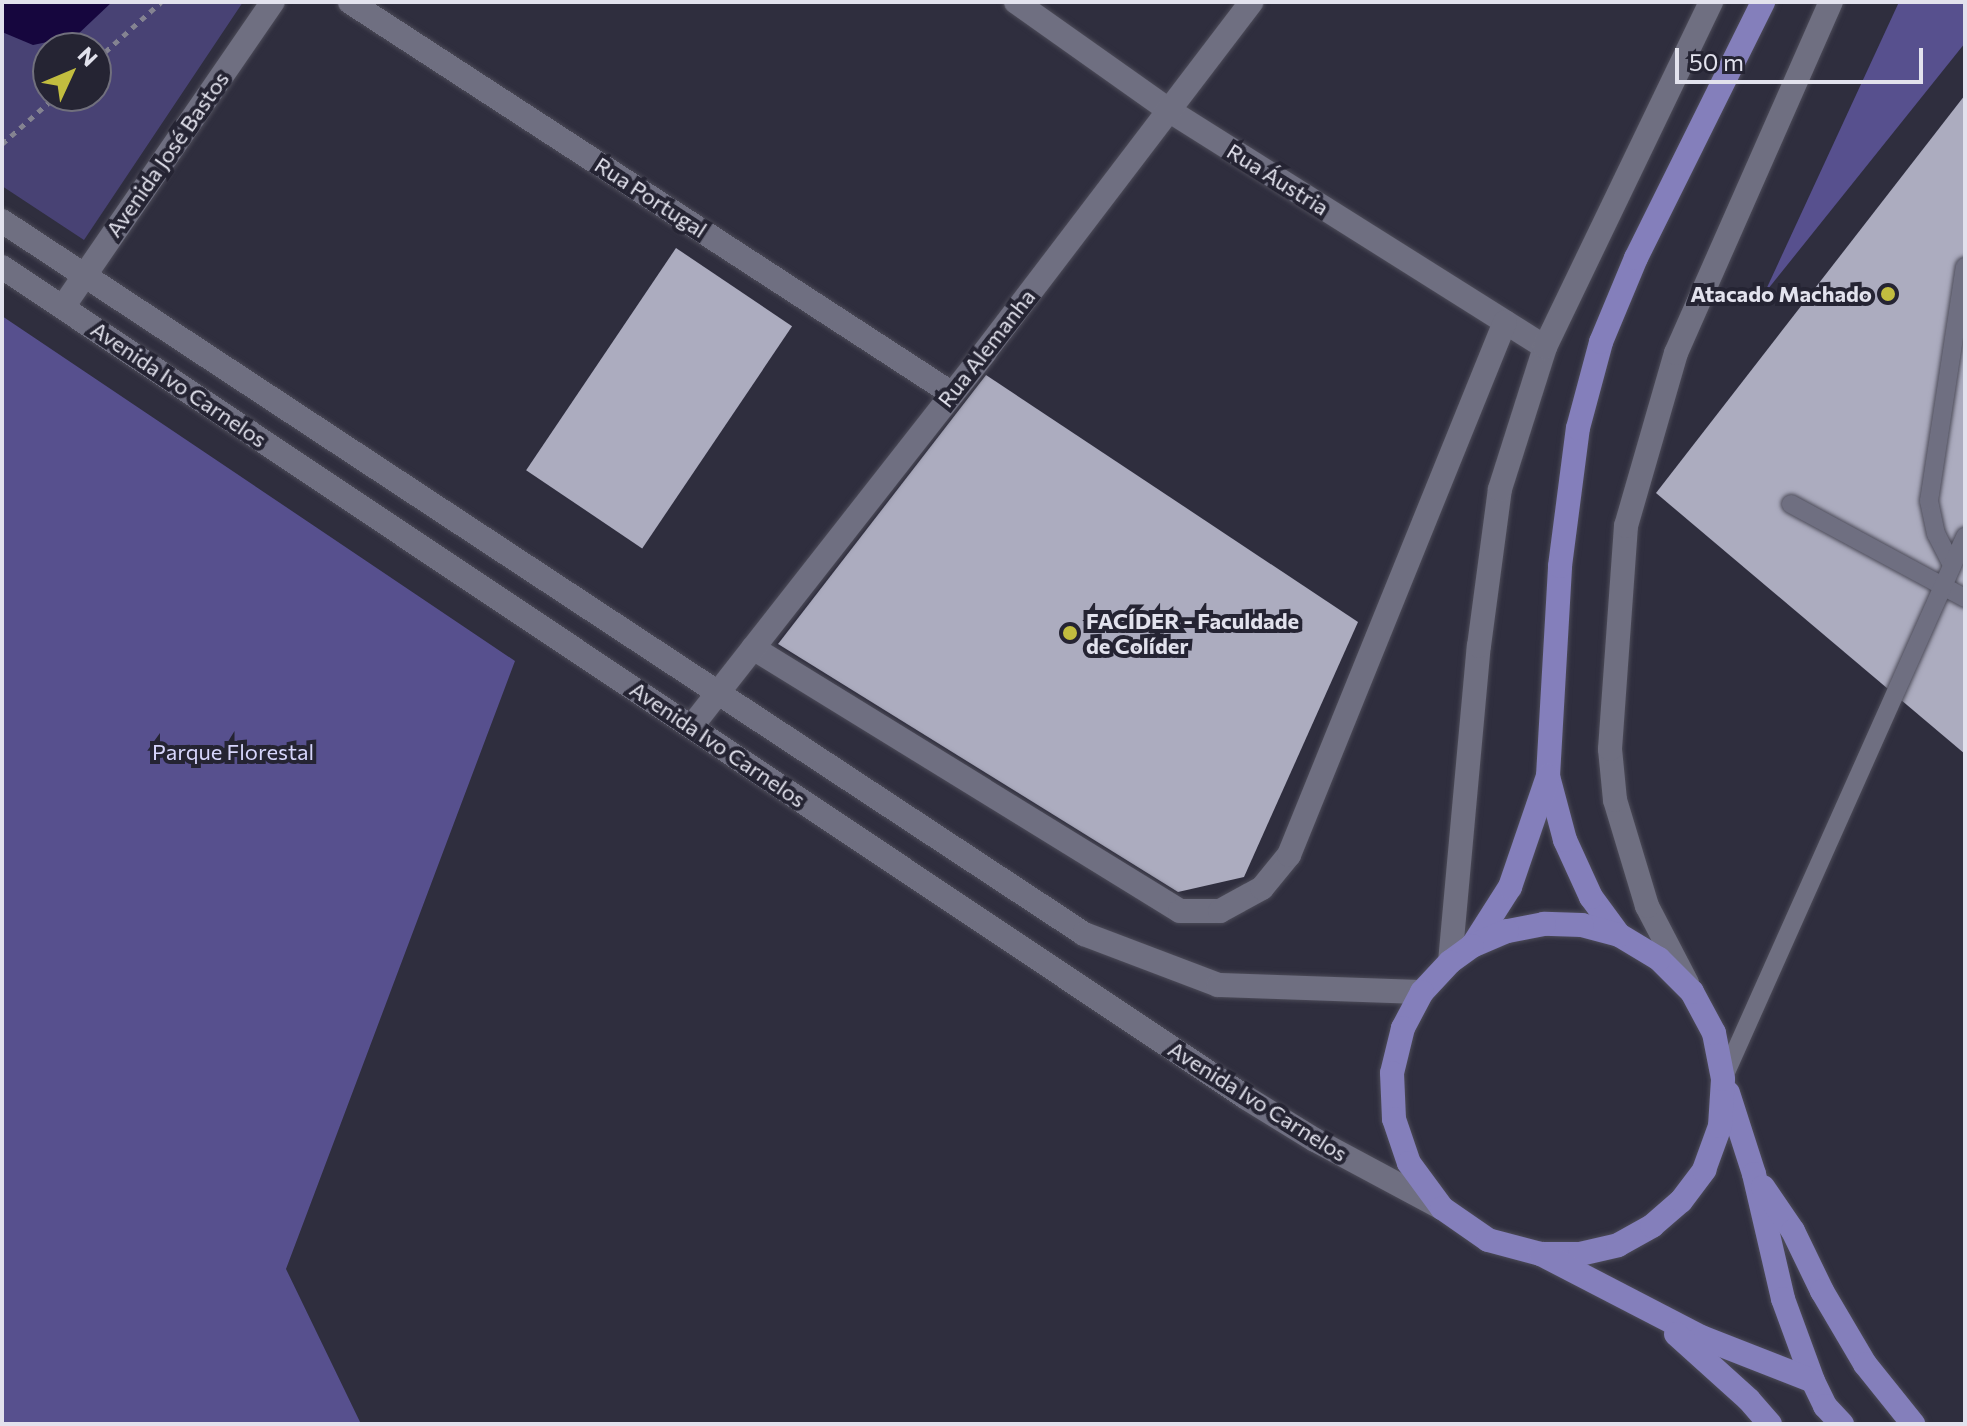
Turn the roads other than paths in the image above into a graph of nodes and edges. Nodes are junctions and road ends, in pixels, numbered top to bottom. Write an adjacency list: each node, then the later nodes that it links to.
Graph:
1 (273, 2): 12 (street, Avenida José Bastos)
2 (350, 2): 16 (street, Rua Portugal)
3 (1016, 2): 8 (street, Rua Áustria)
4 (1251, 2): 8 (street, Rua Alemanha)
5 (1711, 2): 15 (street)
6 (1763, 2): 25 (main road)
7 (1831, 2): 30 (street)
8 (1170, 111): 14 (street, Rua Áustria); 16 (street, Rua Alemanha)
9 (2, 221): 12 (street, Avenida Ivo Carnelos)
10 (2, 267): 13 (street, Avenida Ivo Carnelos)
11 (1965, 267): 19 (lane)
12 (83, 274): 13 (street, Avenida José Bastos); 23 (street, Avenida Ivo Carnelos)
13 (63, 307): 24 (street, Avenida Ivo Carnelos)
14 (1505, 322): 15 (street, Rua Áustria); 22 (street)
15 (1545, 347): 28 (street)
16 (951, 393): 22 (street, Rua Alemanha)
17 (1791, 504): 20 (lane)
18 (1965, 537): 19 (lane)
19 (1952, 565): 20 (lane)
20 (1942, 588): 21 (lane); 31 (lane)
21 (1965, 598)
22 (753, 648): 23 (street, Rua Alemanha)
23 (719, 693): 24 (street, Rua Alemanha); 29 (street, Avenida Ivo Carnelos)
24 (692, 726): 33 (street, Avenida Ivo Carnelos)
25 (1548, 776): 26 (main road); 27 (main road)
26 (1619, 935): 27 (main road); 30 (main road)
27 (1472, 946): 28 (main road)
28 (1450, 962): 29 (main road)
29 (1422, 992): 33 (main road)
30 (1692, 992): 31 (main road)
31 (1723, 1079): 32 (main road); 34 (main road)
32 (1754, 1174): 36 (main road); 39 (main road)
33 (1442, 1208): 34 (main road)
34 (1541, 1254): 35 (main road)
35 (1647, 1308): 36 (main road); 38 (main road)
36 (1813, 1381): 37 (main road)
37 (1828, 1418)
38 (1770, 1424)
39 (1913, 1424)

